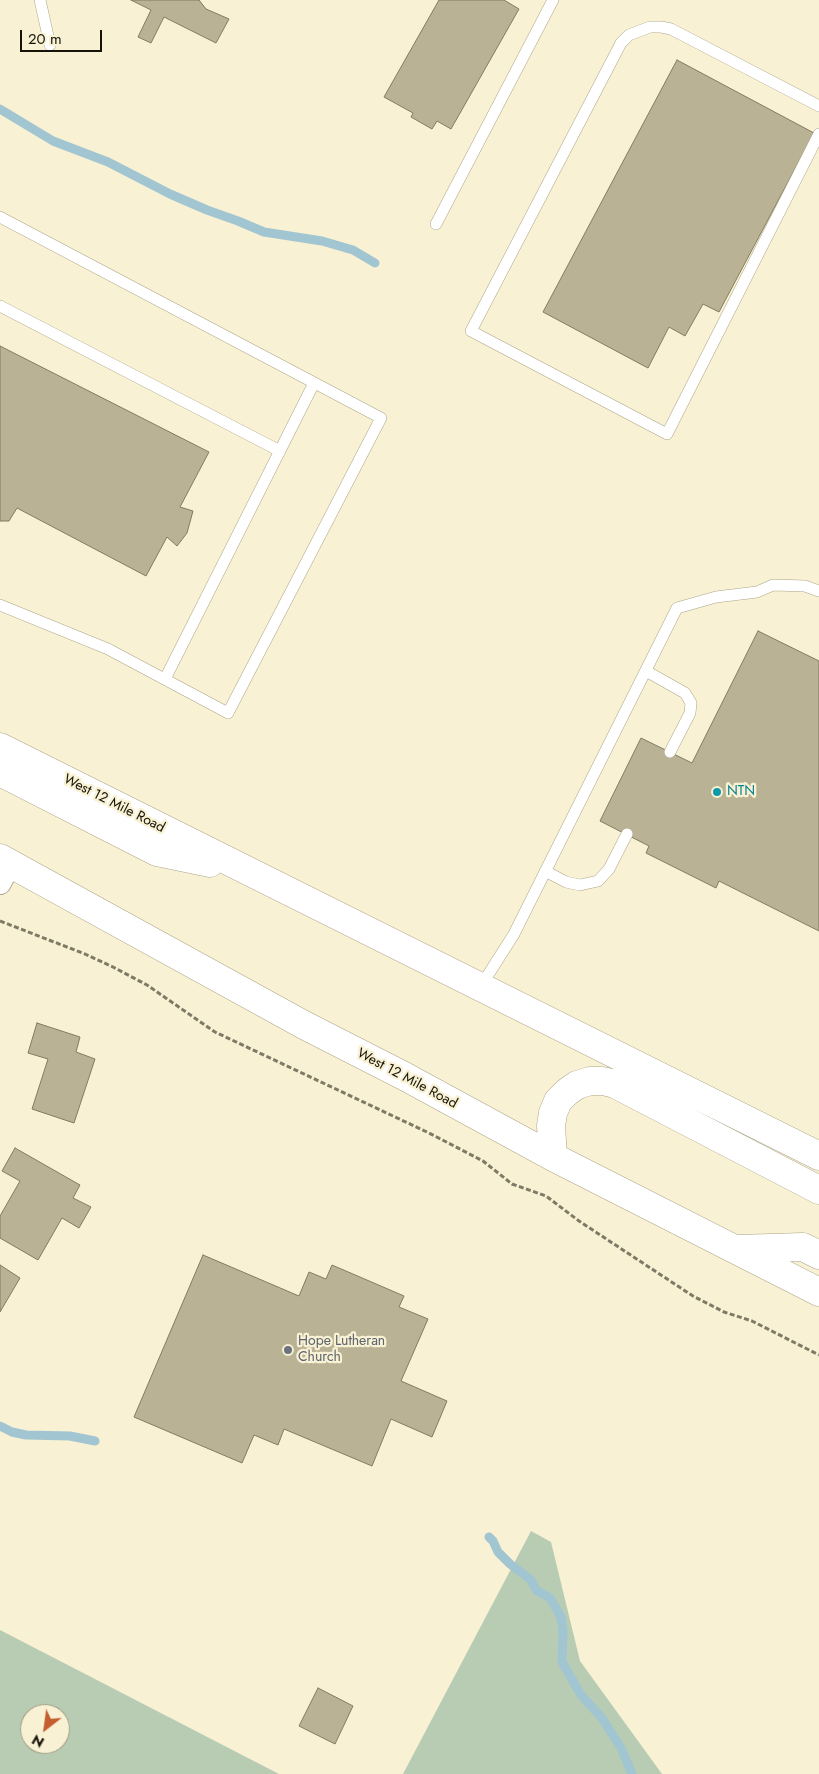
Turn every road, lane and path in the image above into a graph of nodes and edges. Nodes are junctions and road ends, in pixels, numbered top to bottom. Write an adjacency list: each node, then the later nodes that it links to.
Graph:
1 (40, 0): 3 (lane)
2 (553, 0): 7 (lane)
3 (50, 44)
4 (819, 106): 5 (lane)
5 (819, 134)
6 (0, 217): 9 (lane)
7 (436, 224)
8 (0, 306): 10 (lane)
9 (314, 383): 10 (lane); 14 (lane)
10 (280, 451): 14 (lane)
11 (819, 591): 13 (lane)
12 (0, 605): 14 (lane)
13 (646, 671): 16 (lane); 21 (lane)
14 (165, 679)
15 (0, 747): 20 (main road, West 12 Mile Road)
16 (670, 752)
17 (0, 772): 20 (main road)
18 (627, 834): 21 (lane)
19 (3, 868): 25 (main road, West 12 Mile Road)
20 (248, 871): 23 (main road, West 12 Mile Road)
21 (545, 871): 23 (lane)
22 (0, 920): 30 (path)
23 (481, 986): 24 (main road, West 12 Mile Road)
24 (819, 1156)
25 (553, 1157): 26 (main road); 27 (main road, West 12 Mile Road)
26 (819, 1190)
27 (736, 1249): 28 (main road); 29 (main road, West 12 Mile Road)
28 (819, 1255)
29 (819, 1292)
30 (819, 1355)

